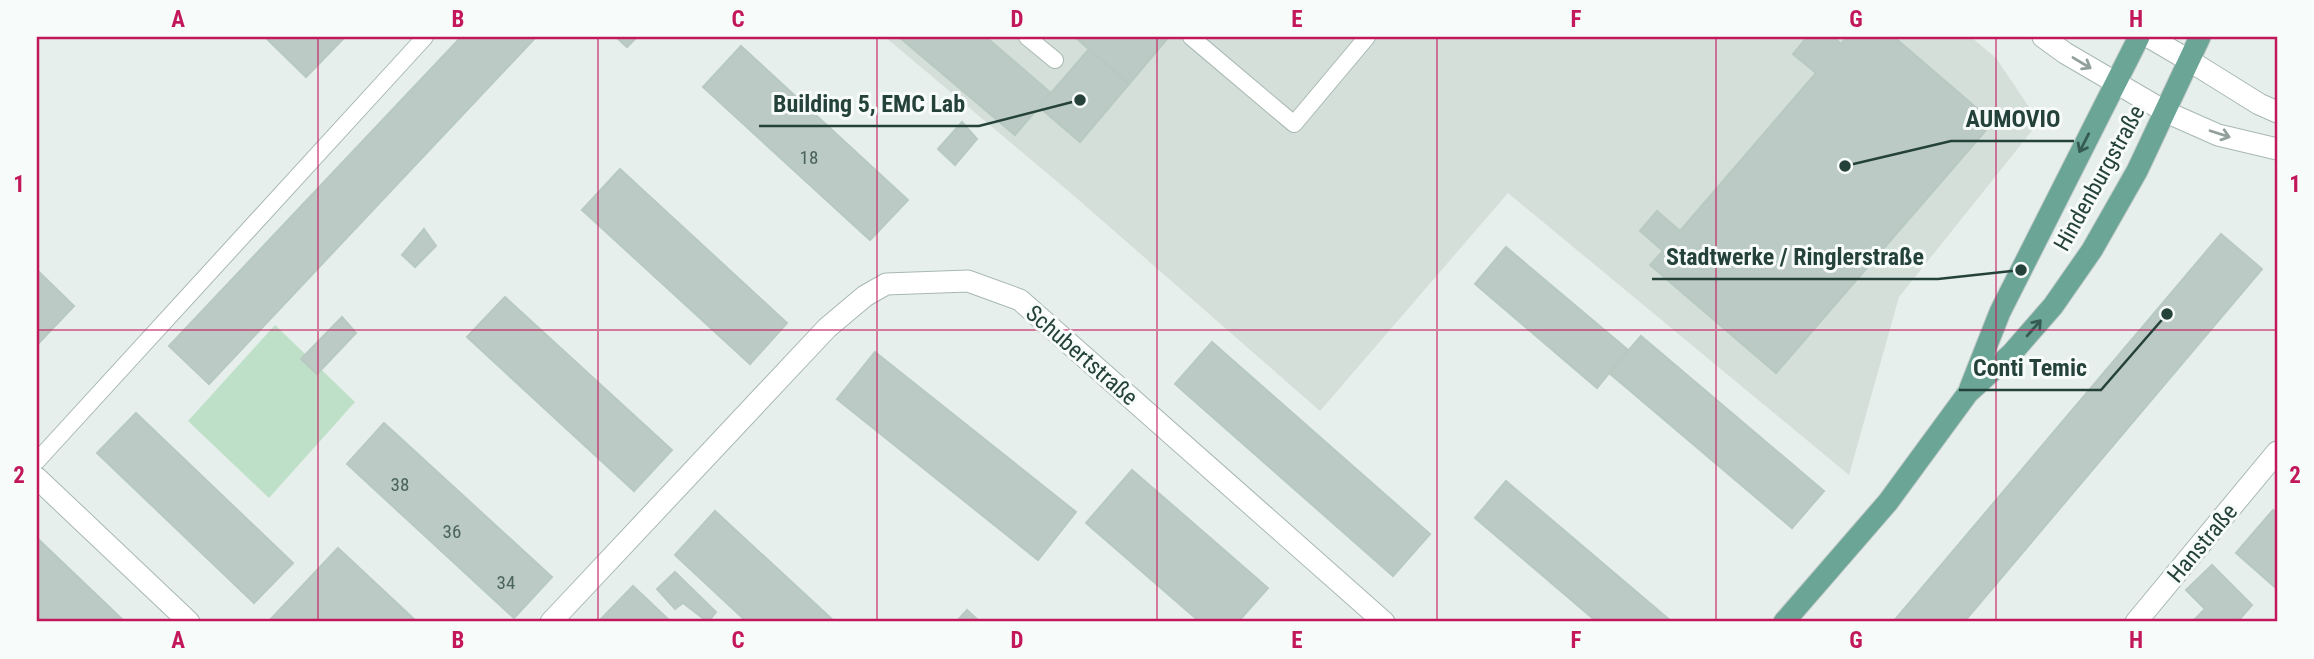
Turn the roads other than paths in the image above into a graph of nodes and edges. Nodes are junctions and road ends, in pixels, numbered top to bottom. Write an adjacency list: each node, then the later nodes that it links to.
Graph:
1 (425, 37): 16 (lane)
2 (1027, 37): 9 (lane)
3 (1191, 37): 4 (lane)
4 (1367, 37)
5 (2043, 37): 11 (street, one-way to 11)
6 (2139, 37): 11 (main road, Hindenburgstraße)
7 (2149, 37): 10 (street)
8 (2200, 37): 10 (main road, Hindenburgstraße)
9 (1055, 60)
10 (2190, 61): 12 (main road, Hindenburgstraße); 13 (street)
11 (2115, 83): 12 (street); 15 (main road, Hindenburgstraße, one-way to 15)
12 (2166, 112): 14 (street, one-way to 14); 15 (main road, Hindenburgstraße, one-way to 12)
13 (2277, 112)
14 (2277, 149)
15 (1968, 393): 23 (main road, Hindenburgstraße)
16 (37, 461)
17 (2274, 463): 24 (street, Hanstraße)
18 (37, 478): 19 (street)
19 (167, 615): 20 (street)
20 (190, 622)
21 (551, 622): 22 (street, Schubertstraße)
22 (1384, 622)
23 (1784, 622)
24 (2136, 622)

